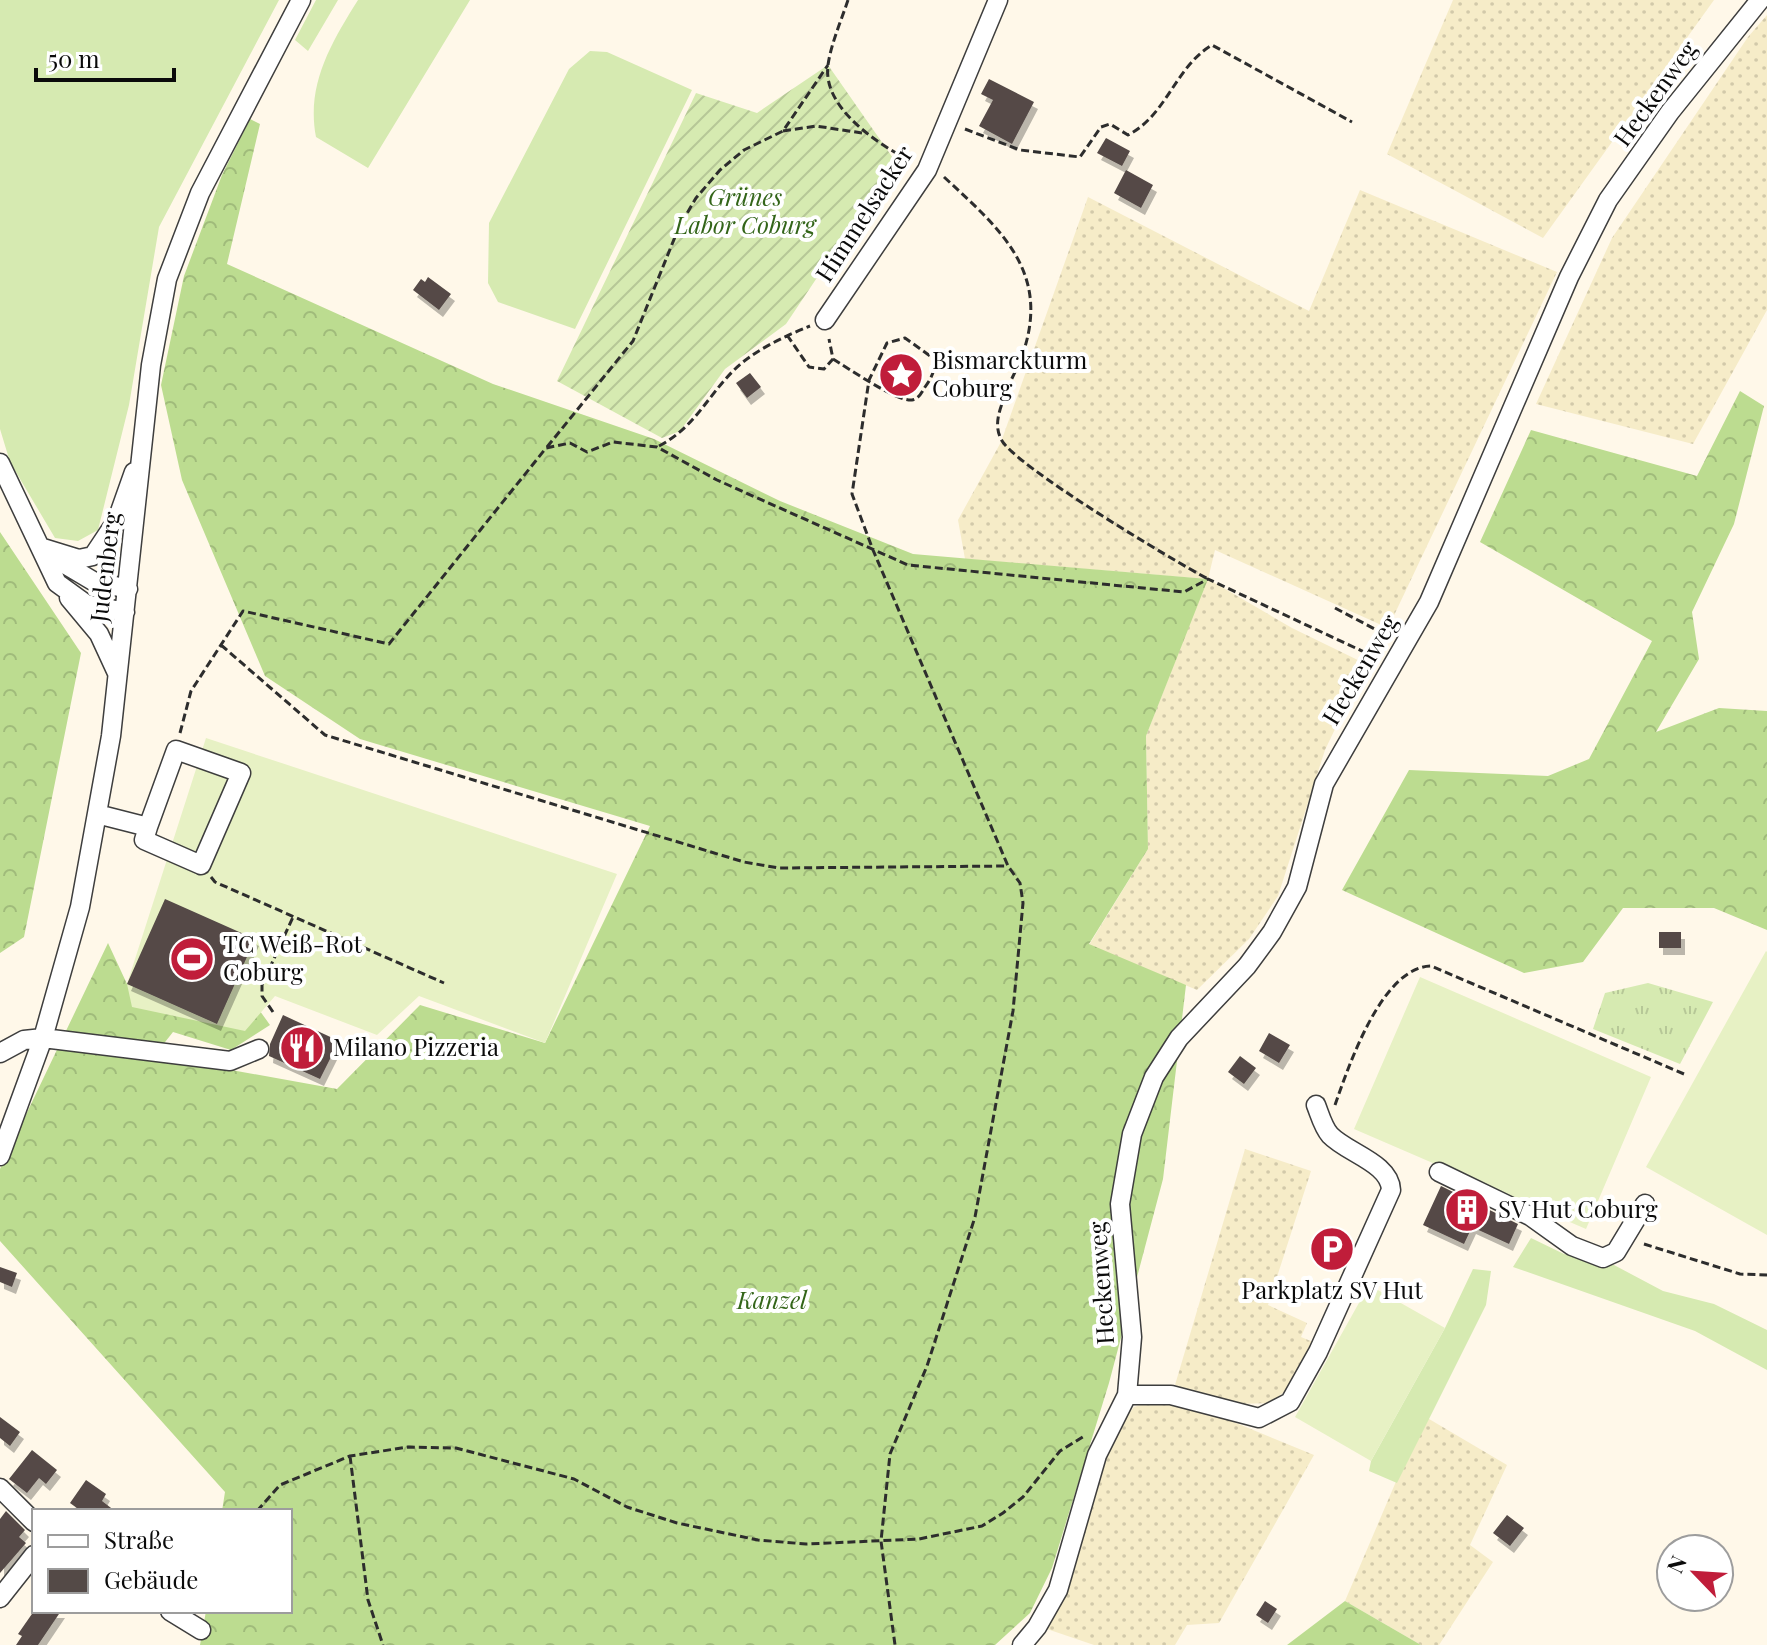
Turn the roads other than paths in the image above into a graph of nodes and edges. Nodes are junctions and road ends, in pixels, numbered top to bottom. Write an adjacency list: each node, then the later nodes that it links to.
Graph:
1 (301, 0): 5 (street, Judenberg)
2 (998, 0): 4 (street, Himmelsacker)
3 (1760, 0): 21 (street, Heckenweg)
4 (825, 320)
5 (145, 440): 7 (street); 9 (street, Judenberg)
6 (0, 463): 7 (street)
7 (40, 547): 8 (street); 9 (street)
8 (57, 583): 10 (street); 11 (street)
9 (128, 589): 10 (street, Judenberg)
10 (125, 612): 11 (street, Judenberg)
11 (118, 676): 12 (street, Judenberg)
12 (97, 814): 13 (street); 14 (street, Judenberg)
13 (148, 827): 13 (street)
14 (43, 1038): 15 (street); 16 (street); 18 (street, Judenberg)
15 (259, 1049)
16 (0, 1053)
17 (1316, 1105): 21 (street)
18 (0, 1156)
19 (1439, 1172): 20 (street)
20 (1645, 1204)
21 (1127, 1395): 28 (street, Heckenweg)
22 (0, 1488): 23 (street)
23 (32, 1520)
24 (32, 1558): 25 (street)
25 (0, 1598)
26 (173, 1613): 27 (street)
27 (201, 1630)
28 (1022, 1645)

